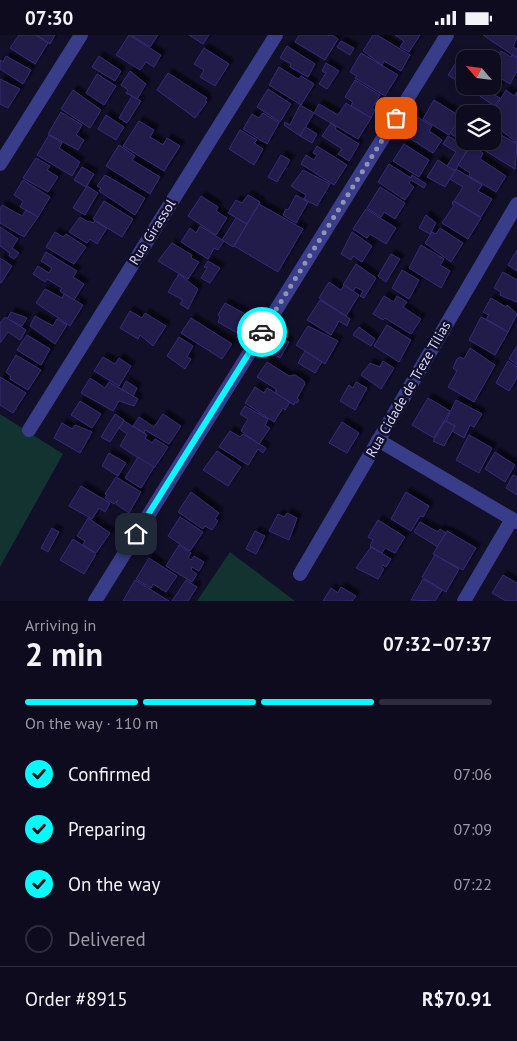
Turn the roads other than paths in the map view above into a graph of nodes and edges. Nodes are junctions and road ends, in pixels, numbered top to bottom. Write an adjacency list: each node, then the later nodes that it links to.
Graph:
1 (81, 35): 4 (street)
2 (276, 35): 6 (street, Rua Girassol)
3 (447, 35): 10 (street)
4 (0, 164)
5 (517, 205): 7 (street, Rua Cidade de Treze Tílias)
6 (29, 430)
7 (378, 440): 8 (street); 9 (street, Rua Cidade de Treze Tílias)
8 (515, 520): 11 (street)
9 (300, 574)
10 (95, 601)
11 (464, 601)

